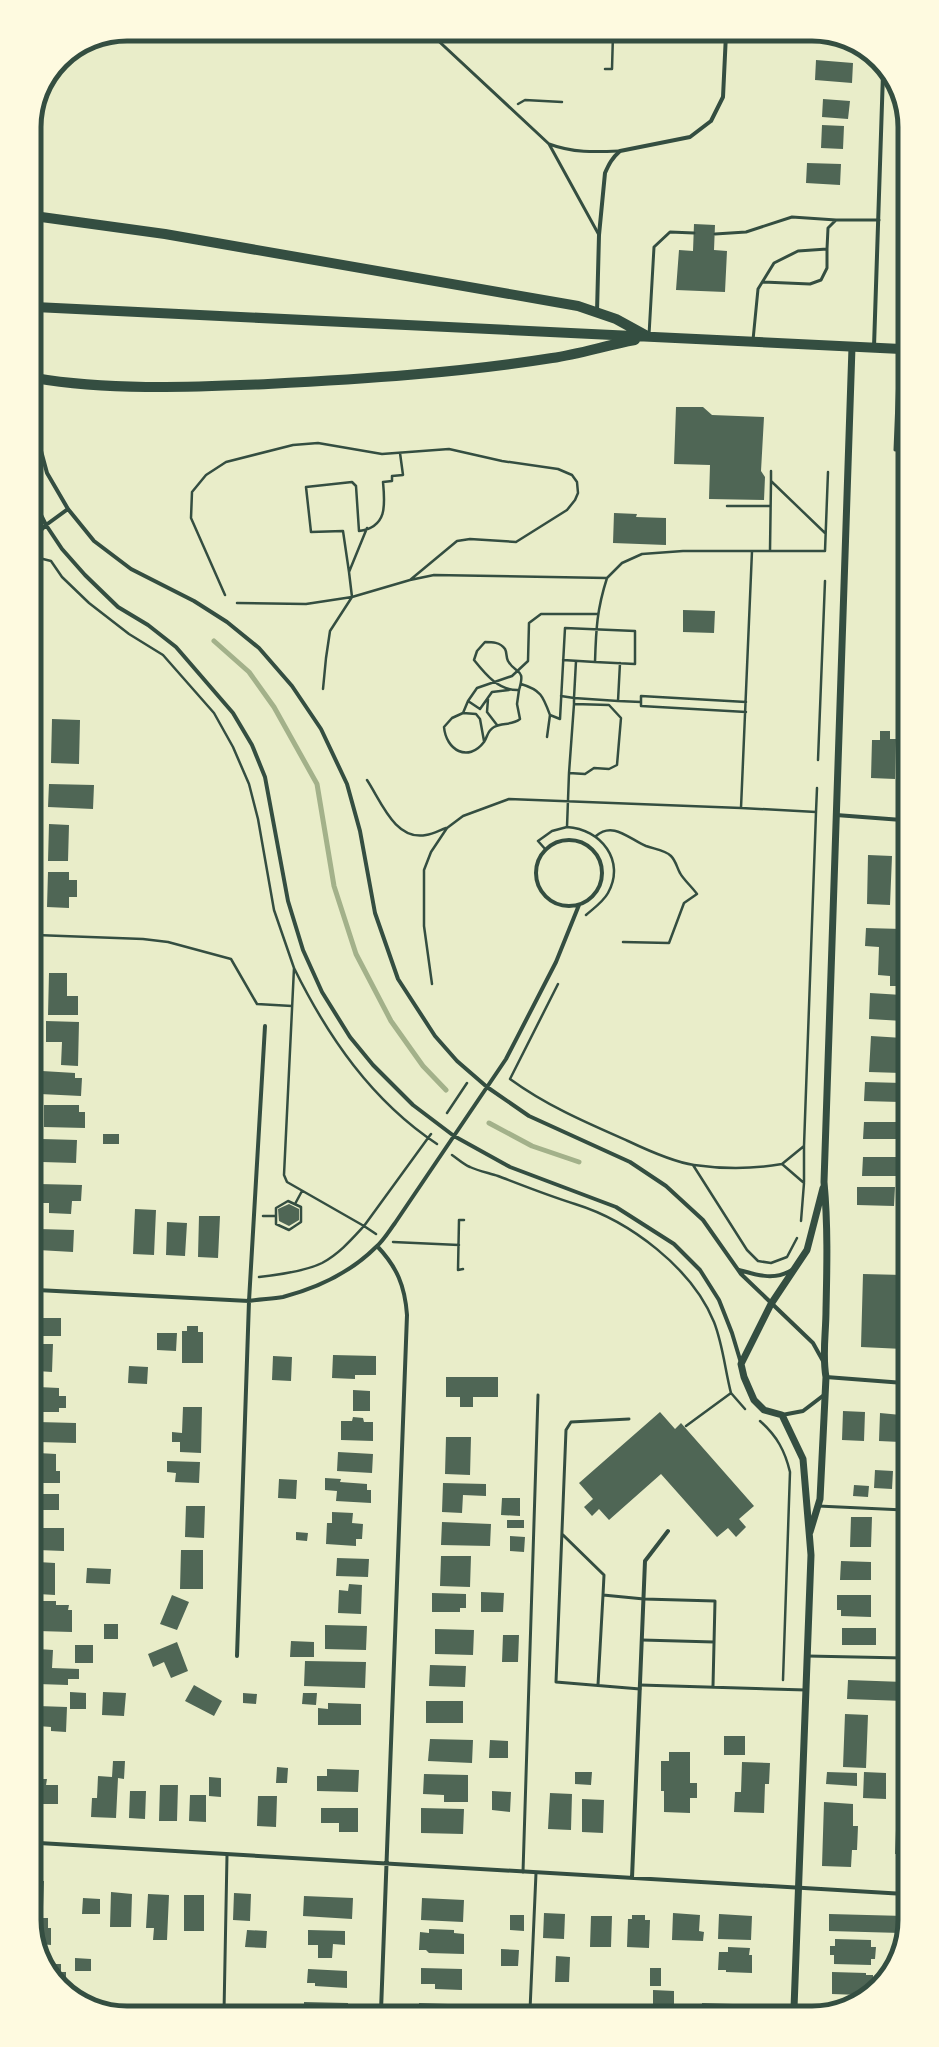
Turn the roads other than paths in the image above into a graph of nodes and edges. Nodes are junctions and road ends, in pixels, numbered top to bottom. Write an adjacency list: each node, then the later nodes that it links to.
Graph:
1 (439, 41): 4 (lane)
2 (726, 41): 5 (street)
3 (883, 78): 8 (street)
4 (549, 144): 5 (lane); 11 (lane)
5 (620, 152): 11 (street)
6 (41, 217): 15 (main road)
7 (836, 220): 8 (lane); 10 (lane); 12 (lane)
8 (879, 220): 19 (street)
9 (694, 233): 16 (lane)
10 (715, 234)
11 (599, 235): 15 (street)
12 (827, 249): 13 (lane); 13 (lane)
13 (763, 282): 17 (lane)
14 (41, 307): 16 (main road)
15 (597, 313): 16 (main road)
16 (649, 337): 17 (main road); 21 (main road)
17 (753, 342): 18 (main road)
18 (852, 347): 19 (main road); 29 (street)
19 (874, 348): 20 (main road)
20 (898, 349)
21 (41, 379)
22 (898, 389): 23 (lane)
23 (898, 450)
24 (41, 453): 25 (street)
25 (68, 509): 27 (street); 33 (street)
26 (41, 515): 27 (street)
27 (46, 525): 28 (street); 34 (street)
28 (41, 530)
29 (836, 815): 30 (street); 35 (street)
30 (898, 820)
31 (579, 905): 31 (street); 33 (street)
32 (265, 1026): 40 (street)
33 (487, 1087): 34 (street); 38 (street)
34 (454, 1136): 36 (street); 43 (street)
35 (824, 1182): 37 (street); 42 (street)
36 (377, 1246): 40 (street); 68 (street)
37 (795, 1267): 38 (street); 41 (street)
38 (738, 1270): 41 (street)
39 (41, 1290): 40 (street)
40 (249, 1300): 59 (street)
41 (771, 1304): 42 (street); 43 (street)
42 (823, 1361): 44 (street)
43 (741, 1364): 48 (street)
44 (826, 1377): 45 (street); 47 (street)
45 (898, 1383)
46 (538, 1394): 69 (lane)
47 (825, 1394): 48 (street); 50 (street)
48 (782, 1415): 53 (street)
49 (629, 1419): 54 (lane)
50 (818, 1506): 51 (lane); 53 (street)
51 (898, 1510)
52 (668, 1531): 56 (street)
53 (810, 1532): 60 (street)
54 (562, 1534): 55 (lane); 62 (lane)
55 (603, 1594): 56 (lane); 62 (lane)
56 (644, 1598): 57 (street); 58 (lane)
57 (642, 1640): 58 (lane); 64 (street)
58 (714, 1642): 63 (lane)
59 (237, 1656)
60 (807, 1656): 61 (lane); 65 (street)
61 (898, 1658)
62 (598, 1685): 64 (lane)
63 (713, 1686): 64 (lane); 65 (lane)
64 (640, 1687): 71 (street)
65 (806, 1690): 72 (street)
66 (41, 1843): 67 (street)
67 (227, 1855): 68 (street); 74 (lane)
68 (387, 1864): 69 (street); 75 (street)
69 (523, 1872): 70 (street)
70 (536, 1873): 71 (street); 76 (lane)
71 (632, 1878): 72 (street)
72 (799, 1888): 73 (street); 77 (street)
73 (898, 1894)
74 (224, 2006)
75 (382, 2006)
76 (530, 2006)
77 (794, 2006)

